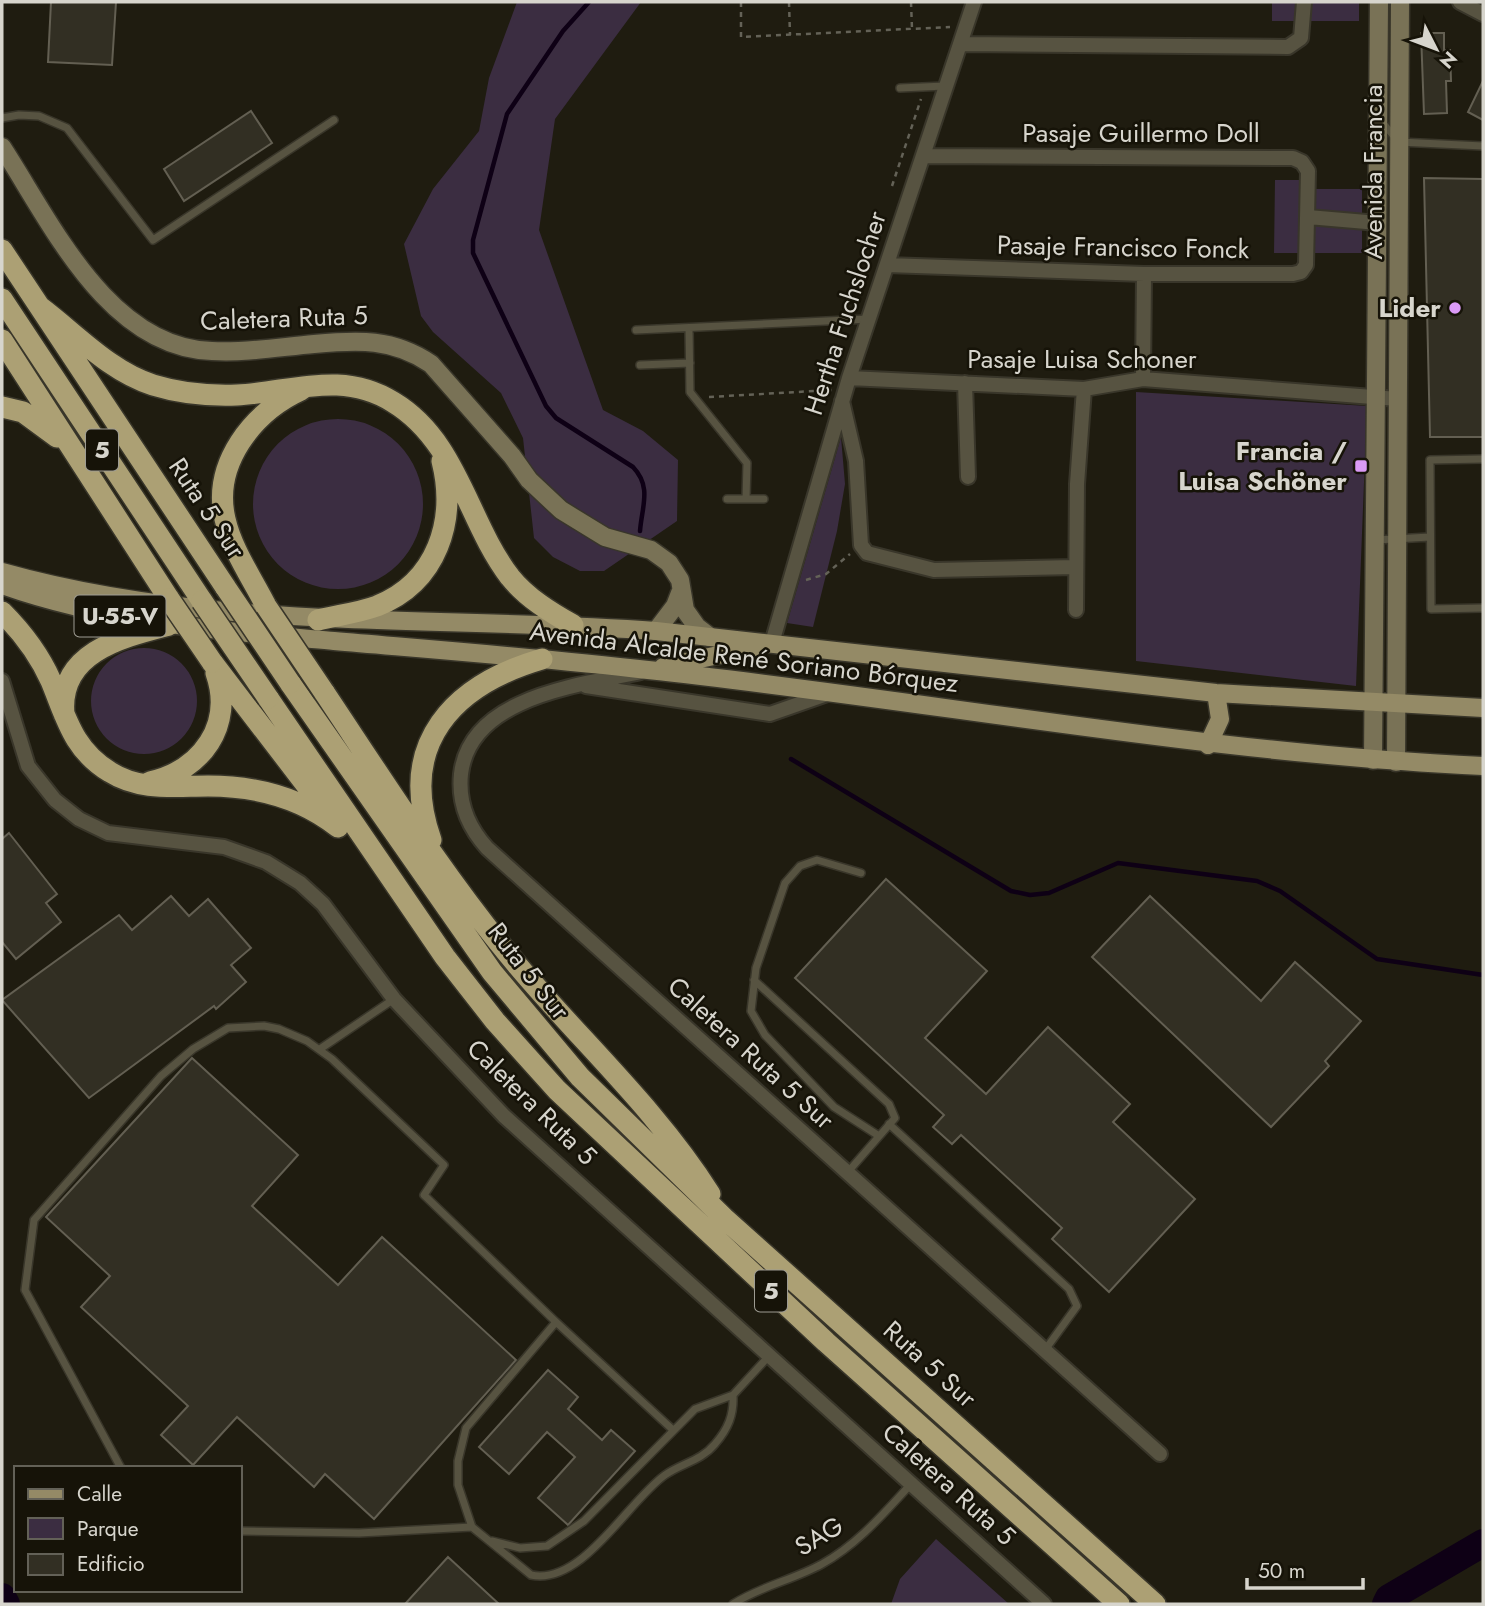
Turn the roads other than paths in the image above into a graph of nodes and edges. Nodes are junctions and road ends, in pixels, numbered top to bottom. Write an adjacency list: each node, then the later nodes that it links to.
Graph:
1 (974, 2): 7 (street, Hertha Fuchslocher)
2 (1304, 2): 7 (street)
3 (1379, 2): 11 (main road, Avenida Francia)
4 (1400, 2): 13 (main road, Avenida Francia)
5 (1460, 2): 6 (street)
6 (1483, 14)
7 (960, 44): 8 (street, Hertha Fuchslocher)
8 (946, 86): 9 (lane); 16 (street, Hertha Fuchslocher)
9 (900, 88)
10 (2, 118): 12 (lane)
11 (1378, 118): 13 (lane); 19 (main road, Avenida Francia)
12 (334, 120)
13 (1399, 142): 14 (lane); 17 (main road, Avenida Francia)
14 (1483, 146)
15 (2, 147): 53 (main road, Caletera Ruta 5)
16 (923, 156): 18 (street, Pasaje Guillermo Doll); 22 (street, Hertha Fuchslocher)
17 (1399, 213): 19 (street); 20 (main road, Avenida Francia)
18 (1308, 217): 19 (street); 23 (street, Pasaje Francisco Fonck)
19 (1378, 225): 20 (street); 37 (main road, Avenida Francia)
20 (1399, 240): 38 (main road, Avenida Francia)
21 (2, 250): 25 (highway, Ruta 5 Sur / 5)
22 (887, 265): 23 (street, Pasaje Francisco Fonck); 26 (street, Hertha Fuchslocher)
23 (1144, 274): 32 (street)
24 (2, 299): 82 (highway, Ruta 5 Sur / 5, bridge)
25 (40, 307): 33 (highway); 89 (highway, Ruta 5 Sur / 5, bridge)
26 (869, 319): 27 (lane); 35 (street, Hertha Fuchslocher)
27 (689, 328): 28 (lane); 30 (lane)
28 (636, 330)
29 (2, 340): 41 (highway)
30 (690, 363): 31 (lane); 45 (lane)
31 (640, 365)
32 (1143, 379): 36 (street, Pasaje Luisa Schoner); 37 (street, Pasaje Luisa Schoner)
33 (323, 383): 40 (highway); 80 (highway, bridge)
34 (965, 383): 35 (street, Pasaje Luisa Schoner); 36 (street, Pasaje Luisa Schoner); 43 (street)
35 (845, 389): 50 (street); 62 (street, Hertha Fuchslocher)
36 (1084, 389): 50 (street)
37 (1376, 398): 38 (street, Pasaje Luisa Schoner); 49 (main road, Avenida Francia)
38 (1398, 399): 48 (main road, Avenida Francia)
39 (2, 407): 41 (highway)
40 (431, 437): 57 (highway); 59 (highway)
41 (76, 456): 64 (highway, bridge)
42 (1483, 459): 47 (lane)
43 (968, 477)
44 (727, 499): 45 (lane)
45 (746, 499): 46 (lane)
46 (764, 499)
47 (1430, 537): 48 (lane); 54 (lane)
48 (1397, 538): 49 (lane); 71 (main road, Avenida Francia)
49 (1375, 540): 70 (main road, Avenida Francia)
50 (1075, 567): 55 (street)
51 (2, 572): 57 (main road, Avenida Alcalde René Soriano Bórquez / U-55-V)
52 (2, 585): 58 (main road, Avenida Alcalde René Soriano Bórquez / U-55-V)
53 (680, 593): 60 (main road); 61 (main road, Caletera Ruta 5)
54 (1483, 608)
55 (1076, 610)
56 (2, 611): 73 (highway)
57 (318, 620): 59 (main road, Avenida Alcalde René Soriano Bórquez)
58 (169, 625): 63 (main road, Avenida Alcalde René Soriano Bórquez / U-55-V); 73 (highway)
59 (573, 625): 60 (main road, Avenida Alcalde René Soriano Bórquez)
60 (656, 631): 61 (main road, Avenida Alcalde René Soriano Bórquez)
61 (710, 637): 62 (main road, Avenida Alcalde René Soriano Bórquez)
62 (772, 643): 65 (main road); 69 (main road, Avenida Alcalde René Soriano Bórquez)
63 (542, 659): 65 (main road, Avenida Alcalde René Soriano Bórquez); 80 (highway)
64 (214, 667): 78 (highway); 79 (highway)
65 (651, 670): 67 (street, Caletera Ruta 5 Sur); 68 (main road, Avenida Alcalde René Soriano Bórquez)
66 (2, 681): 84 (street, Caletera Ruta 5)
67 (578, 684): 68 (street, Caletera Ruta 5 Sur); 88 (street, Caletera Ruta 5 Sur)
68 (833, 692): 74 (main road, Avenida Alcalde René Soriano Bórquez)
69 (1216, 693): 70 (main road, Avenida Alcalde René Soriano Bórquez); 74 (main road)
70 (1374, 703): 71 (main road, Avenida Alcalde René Soriano Bórquez); 75 (main road, Avenida Francia)
71 (1397, 705): 72 (main road, Avenida Alcalde René Soriano Bórquez); 76 (main road, Avenida Francia)
72 (1483, 708)
73 (65, 723): 78 (highway)
74 (1208, 745): 75 (main road, Avenida Alcalde René Soriano Bórquez)
75 (1373, 760): 76 (main road, Avenida Alcalde René Soriano Bórquez)
76 (1396, 762): 77 (main road, Avenida Alcalde René Soriano Bórquez)
77 (1483, 766)
78 (134, 784): 79 (highway)
79 (338, 827): 82 (highway)
80 (440, 864): 89 (highway)
81 (861, 873): 83 (lane)
82 (445, 957): 103 (highway, Ruta 5 Sur / 5)
83 (754, 980): 86 (lane); 87 (lane)
84 (394, 999): 85 (lane); 92 (street, Caletera Ruta 5)
85 (320, 1049): 90 (lane); 96 (lane)
86 (889, 1124): 87 (lane); 91 (lane)
87 (879, 1136): 88 (lane)
88 (847, 1173): 91 (street, Caletera Ruta 5 Sur)
89 (724, 1218): 104 (highway, Ruta 5 Sur / 5)
90 (556, 1322): 94 (lane); 98 (lane)
91 (1045, 1351): 95 (street, Caletera Ruta 5 Sur)
92 (768, 1357): 93 (lane); 97 (street, Caletera Ruta 5)
93 (733, 1395): 94 (lane); 100 (lane)
94 (673, 1430): 100 (lane)
95 (1160, 1454)
96 (120, 1466)
97 (911, 1483): 101 (lane, SAG); 102 (street, Caletera Ruta 5)
98 (472, 1527): 99 (lane); 100 (lane)
99 (242, 1531)
100 (488, 1541)
101 (733, 1604)
102 (1044, 1604)
103 (1119, 1604)
104 (1155, 1604)

